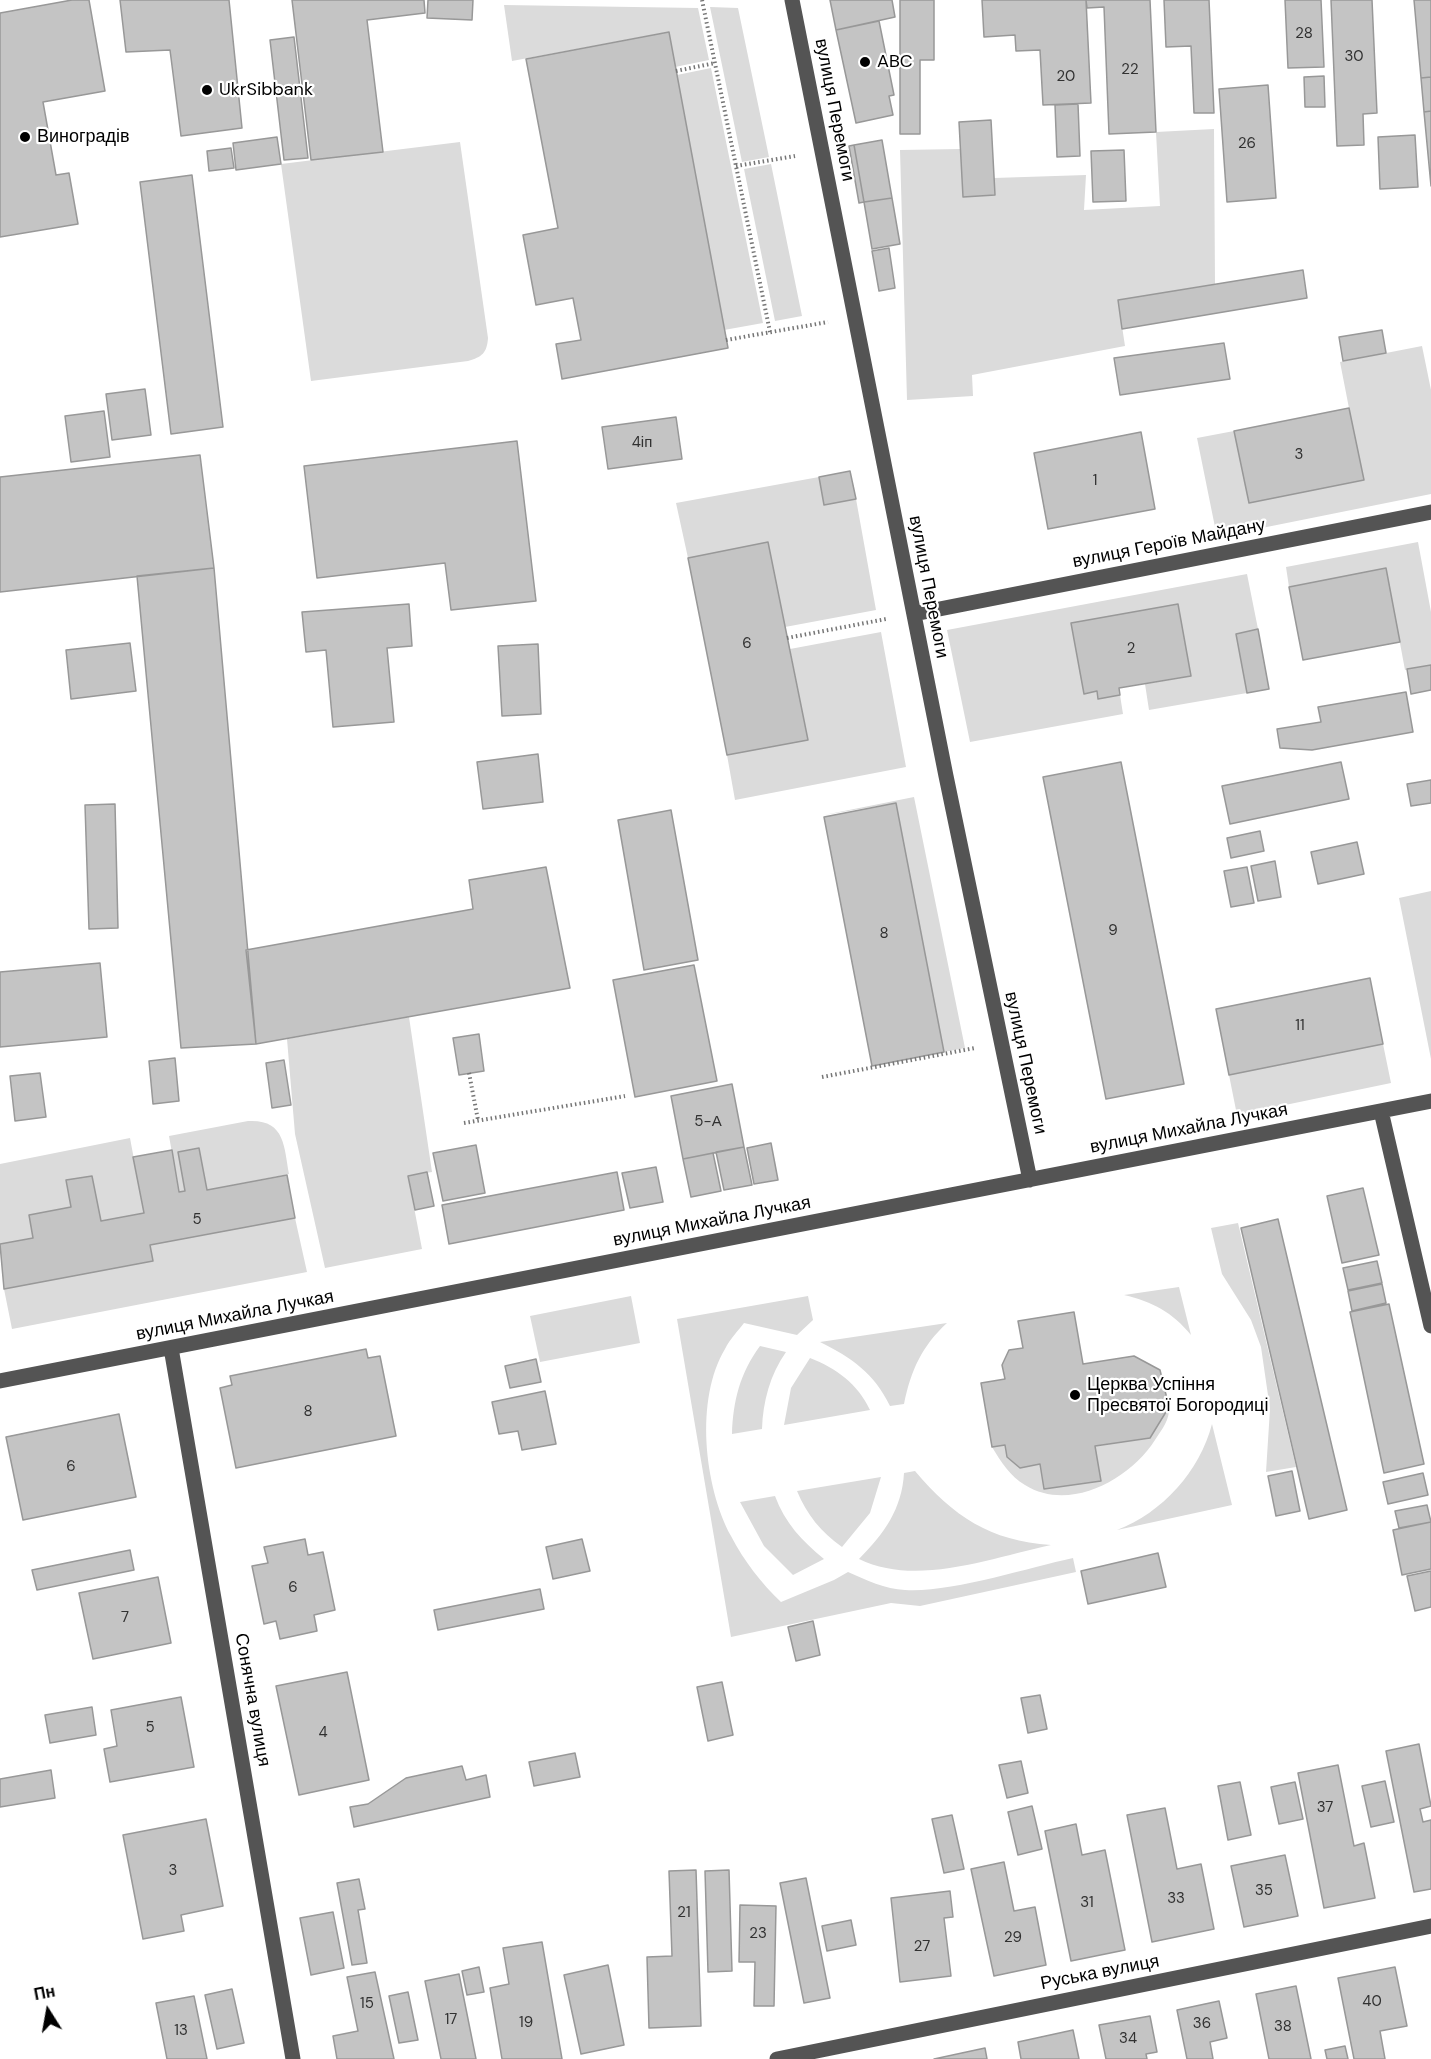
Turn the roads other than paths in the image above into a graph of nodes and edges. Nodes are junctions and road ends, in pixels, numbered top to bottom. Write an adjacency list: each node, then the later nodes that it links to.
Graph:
1 (792, 0): 3 (street, вулиця Перемоги)
2 (1431, 512): 3 (street, вулиця Героїв Майдану)
3 (914, 614): 6 (street, вулиця Перемоги)
4 (1431, 1101): 5 (street, вулиця Михайла Лучкая)
5 (1381, 1111): 6 (street, вулиця Михайла Лучкая); 7 (street)
6 (1030, 1180): 8 (street, вулиця Михайла Лучкая)
7 (1431, 1326)
8 (171, 1348): 9 (street, вулиця Михайла Лучкая); 11 (street, Сонячна вулиця)
9 (0, 1381)
10 (1431, 1926): 12 (street, Руська вулиця)
11 (293, 2059)
12 (777, 2059)

